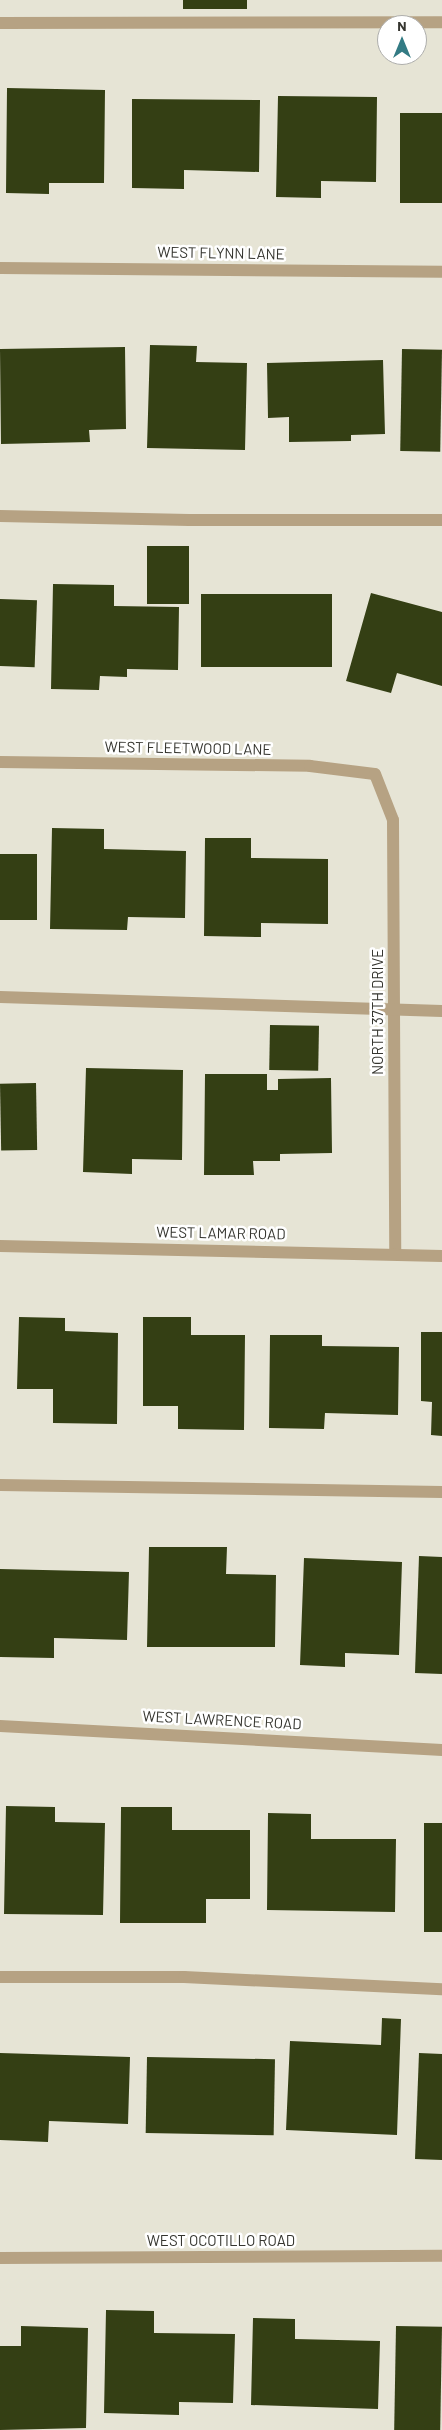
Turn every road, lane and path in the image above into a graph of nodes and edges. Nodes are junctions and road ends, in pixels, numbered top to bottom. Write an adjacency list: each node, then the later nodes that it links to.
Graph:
1 (442, 22): 2 (street)
2 (0, 23)
3 (0, 268): 4 (street, WEST FLYNN LANE)
4 (442, 272)
5 (0, 516): 6 (street)
6 (442, 520)
7 (0, 762): 8 (street, WEST FLEETWOOD LANE)
8 (375, 774): 10 (street, NORTH 37TH DRIVE)
9 (0, 997): 10 (street)
10 (394, 1010): 11 (street); 13 (street, NORTH 37TH DRIVE)
11 (442, 1011)
12 (0, 1246): 13 (street, WEST LAMAR ROAD)
13 (396, 1252): 14 (street, WEST LAMAR ROAD)
14 (442, 1256)
15 (0, 1485): 16 (street)
16 (442, 1492)
17 (0, 1726): 18 (street, WEST LAWRENCE ROAD)
18 (442, 1750)
19 (0, 1977): 20 (street)
20 (442, 1989)
21 (442, 2256): 22 (street, WEST OCOTILLO ROAD)
22 (0, 2258)

